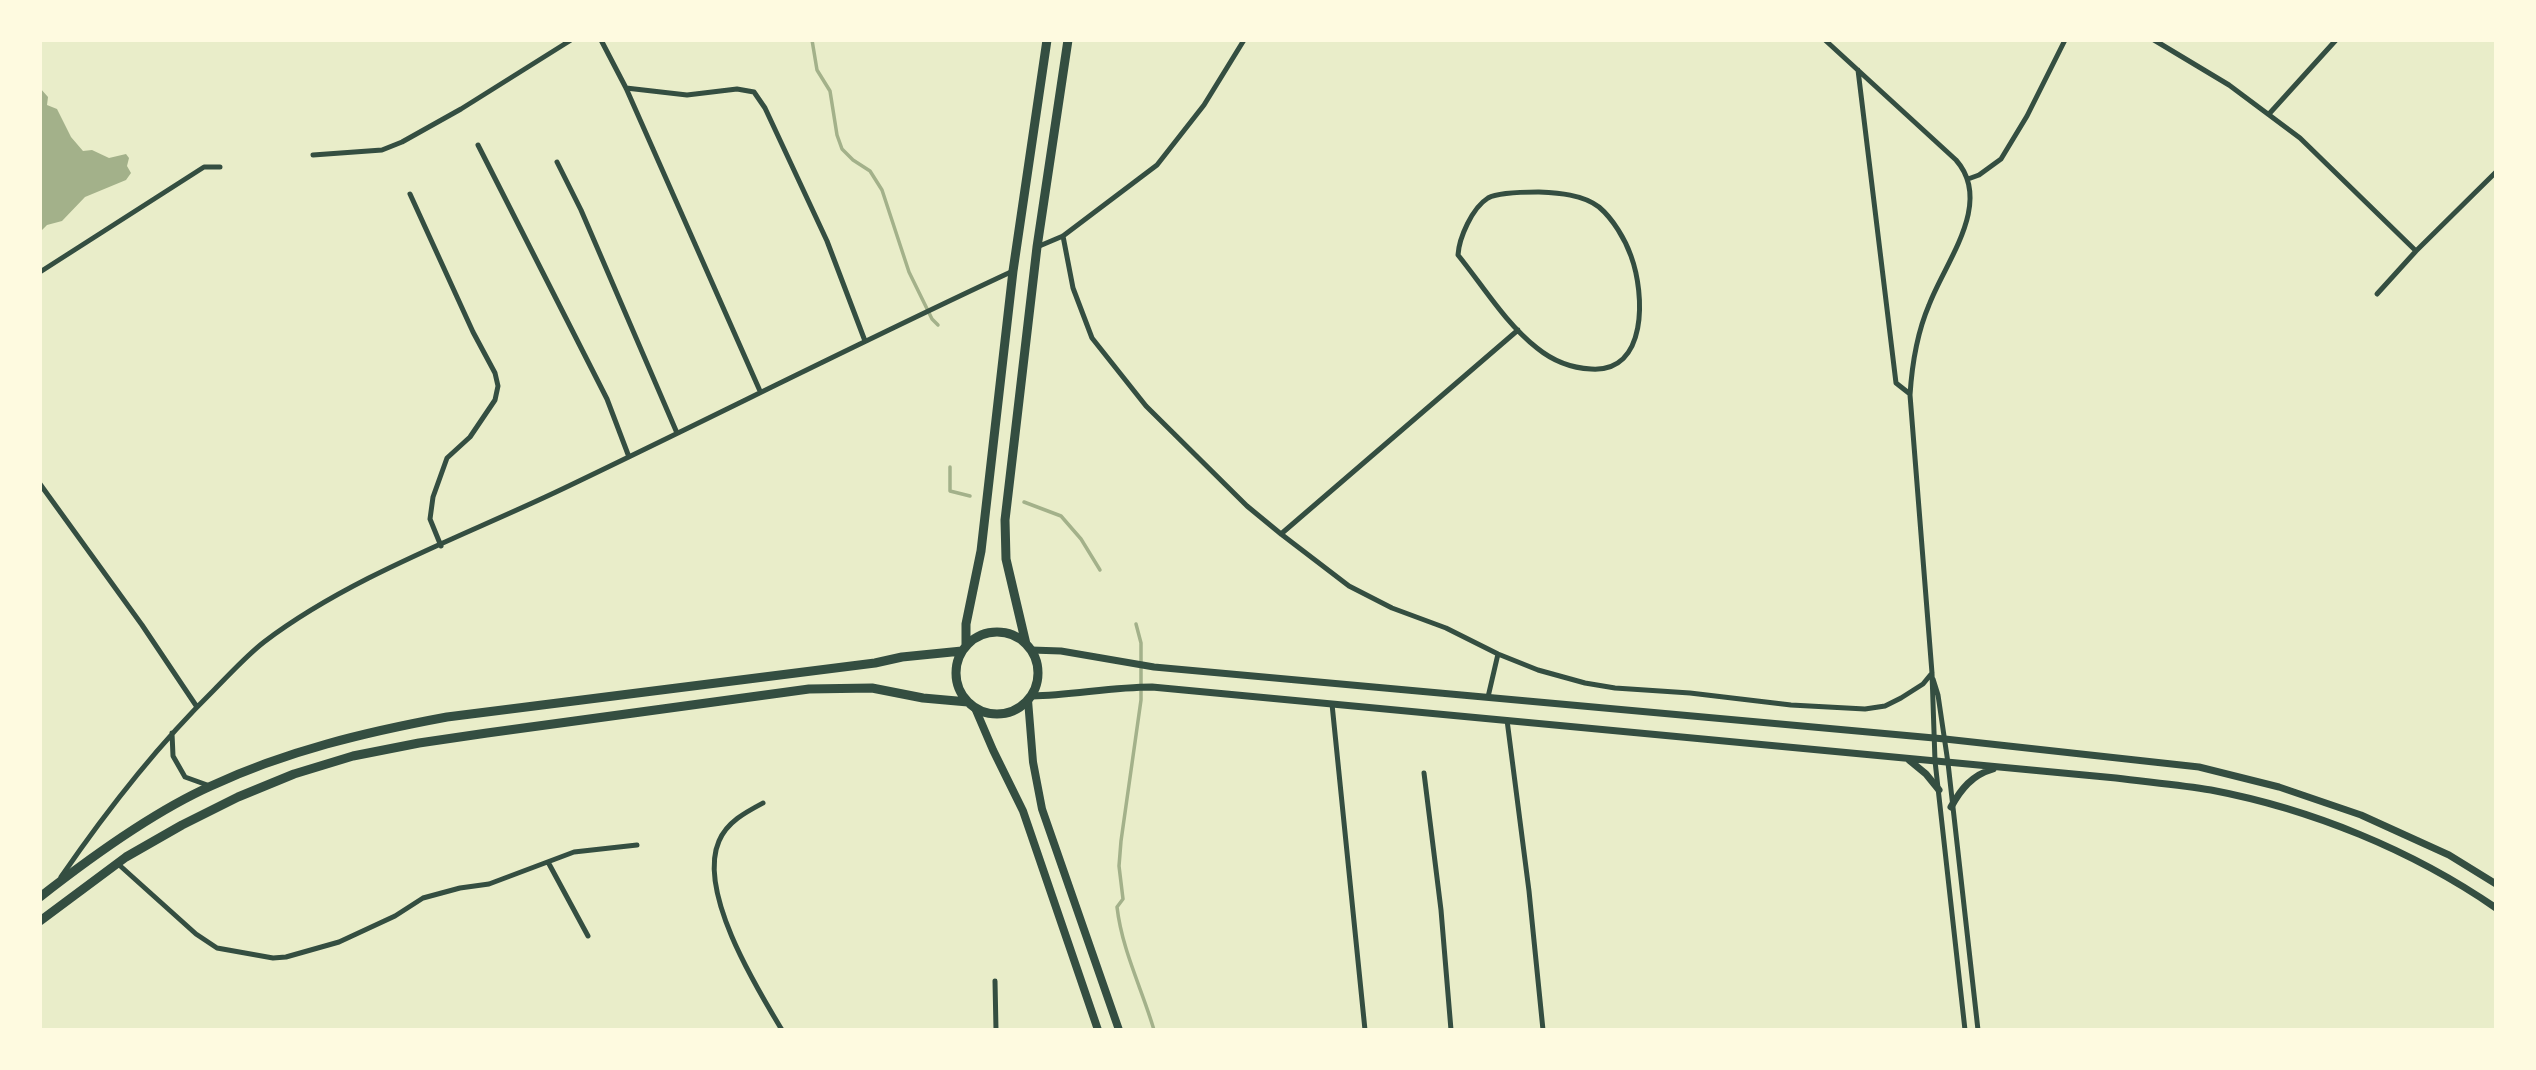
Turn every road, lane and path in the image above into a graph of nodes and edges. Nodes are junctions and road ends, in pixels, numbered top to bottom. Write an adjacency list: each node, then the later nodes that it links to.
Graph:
1 (572, 40): 14 (street)
2 (601, 40): 11 (street)
3 (1047, 40): 23 (highway)
4 (1068, 40): 21 (highway)
5 (1244, 40): 20 (street)
6 (1825, 40): 10 (street)
7 (2065, 40): 18 (street)
8 (2154, 40): 12 (street)
9 (2336, 40): 12 (street)
10 (1858, 70): 18 (street); 29 (street)
11 (626, 88): 27 (street); 28 (street)
12 (2269, 114): 22 (street)
13 (478, 145): 31 (street)
14 (313, 155)
15 (557, 162): 30 (street)
16 (220, 167): 24 (street)
17 (2496, 172): 22 (street)
18 (1968, 178): 29 (street)
19 (410, 194): 34 (street)
20 (1063, 236): 21 (street); 33 (street)
21 (1037, 247): 35 (highway)
22 (2416, 251): 25 (street)
23 (1013, 271): 27 (street); 36 (highway)
24 (40, 272)
25 (2377, 294)
26 (1518, 330): 26 (street); 33 (street)
27 (865, 341): 28 (street)
28 (760, 391): 30 (street)
29 (1910, 395): 38 (street)
30 (677, 433): 31 (street)
31 (629, 457): 34 (street)
32 (40, 484): 43 (street)
33 (1281, 534): 37 (street)
34 (441, 545): 43 (street)
35 (1029, 647): 36 (highway); 39 (highway); 40 (street)
36 (964, 648): 42 (highway); 53 (highway)
37 (1498, 654): 38 (street); 40 (street)
38 (1932, 676): 46 (street); 47 (street)
39 (1030, 698): 41 (street); 42 (highway); 70 (main road)
40 (1488, 698): 46 (street)
41 (1332, 704): 44 (street); 71 (street)
42 (972, 705): 59 (highway); 69 (main road)
43 (197, 707): 45 (street)
44 (1507, 719): 48 (street); 73 (street)
45 (172, 732): 53 (street); 60 (street)
46 (1935, 738): 47 (street); 49 (street)
47 (1945, 739): 50 (street); 61 (street)
48 (1906, 758): 49 (street); 54 (street)
49 (1935, 761): 50 (street); 54 (street)
50 (1948, 763): 51 (street); 56 (street)
51 (2000, 768): 56 (street); 63 (street)
52 (1424, 773): 72 (street)
53 (210, 786): 60 (highway)
54 (1939, 790): 74 (street)
55 (763, 803): 67 (street)
56 (1951, 807): 75 (street)
57 (637, 845): 58 (street)
58 (548, 862): 59 (street); 65 (street)
59 (117, 863): 64 (highway)
60 (57, 883): 62 (highway)
61 (2496, 884)
62 (40, 897)
63 (2496, 908)
64 (40, 920)
65 (588, 936)
66 (995, 981): 68 (street)
67 (782, 1030)
68 (996, 1030)
69 (1098, 1030)
70 (1119, 1030)
71 (1365, 1030)
72 (1451, 1030)
73 (1543, 1030)
74 (1965, 1030)
75 (1978, 1030)

